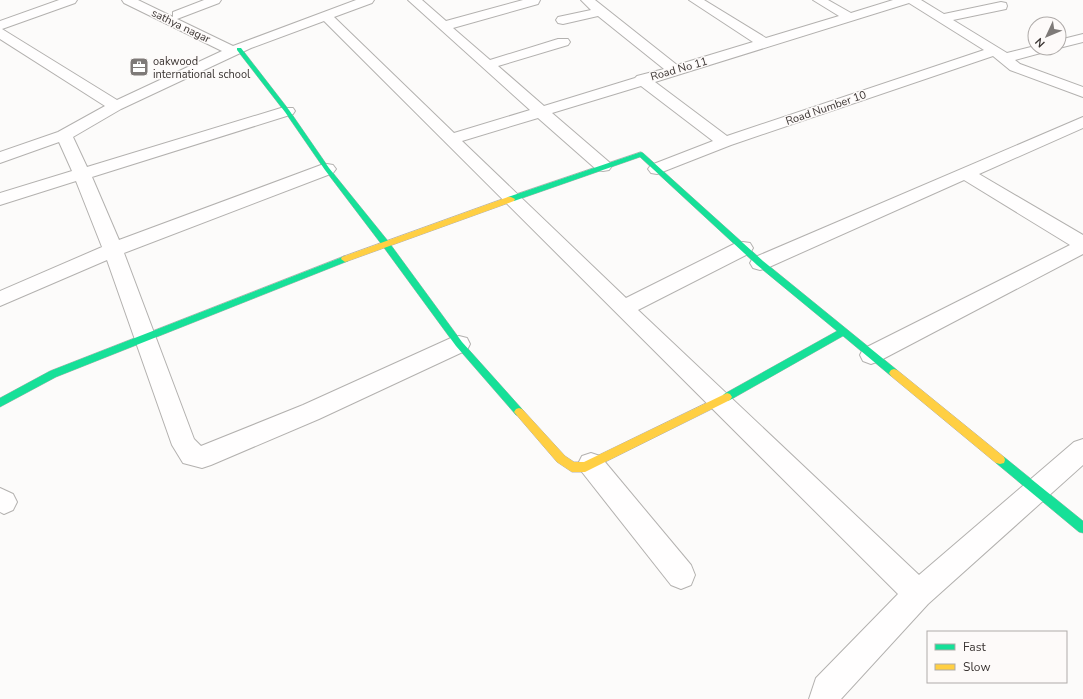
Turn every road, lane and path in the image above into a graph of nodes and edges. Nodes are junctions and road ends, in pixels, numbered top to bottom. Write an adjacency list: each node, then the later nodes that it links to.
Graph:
1 (71, 0): 20 (street)
2 (128, 0): 27 (street, sathya nagar)
3 (148, 0): 15 (street, sathya nagar)
4 (215, 0): 15 (street)
5 (368, 0): 16 (street)
6 (414, 0): 21 (street)
7 (587, 0): 14 (street)
8 (695, 0): 26 (street)
9 (819, 0): 17 (street)
10 (906, 0): 17 (street, Road No 11)
11 (912, 0): 18 (street)
12 (534, 2): 21 (street)
13 (1001, 6): 18 (street)
14 (601, 11): 19 (street); 31 (street)
15 (178, 15): 27 (street, sathya nagar)
16 (326, 16): 27 (street); 39 (street)
17 (850, 17): 26 (street, Road No 11)
18 (942, 18): 29 (street)
19 (563, 20)
20 (0, 26)
21 (444, 26): 30 (street)
22 (0, 32): 34 (street)
23 (1083, 38): 25 (street)
24 (563, 42): 30 (street)
25 (1067, 42)
26 (764, 43): 31 (street, Road No 11)
27 (239, 49): 34 (street); 35 (street)
28 (1027, 50): 29 (street, Road Number 10)
29 (1000, 54): 33 (street); 40 (street, Road Number 10)
30 (488, 65): 36 (street)
31 (675, 70): 32 (street, Road No 11)
32 (642, 79): 36 (street, Road No 11); 40 (street)
33 (1083, 92)
34 (116, 106): 38 (street)
35 (287, 111): 43 (street); 45 (street)
36 (540, 111): 39 (street, Road No 11); 42 (street)
37 (1083, 122): 46 (street)
38 (64, 135): 41 (street); 45 (street)
39 (452, 139): 47 (street)
40 (726, 142): 44 (street, Road Number 10)
41 (0, 158)
42 (603, 166): 44 (street); 47 (street)
43 (327, 169): 49 (street); 52 (street)
44 (657, 169): 51 (street)
45 (82, 173): 48 (street); 52 (street)
46 (966, 174): 50 (street); 53 (street)
47 (510, 198): 49 (street); 55 (street)
48 (0, 199)
49 (385, 243): 57 (street); 58 (street)
50 (1083, 245): 59 (street)
51 (742, 248): 53 (street); 55 (street)
52 (112, 250): 54 (street); 57 (street)
53 (760, 263): 56 (street)
54 (0, 299)
55 (624, 308): 60 (street)
56 (843, 332): 59 (street); 60 (street)
57 (146, 338): 58 (street); 61 (street)
58 (459, 344): 63 (street)
59 (870, 355): 64 (street)
60 (719, 402): 63 (street); 67 (street)
61 (0, 403)
62 (1083, 450): 64 (street)
63 (591, 464): 66 (street)
64 (1036, 491): 65 (street); 67 (street)
65 (1083, 528)
66 (681, 575)
67 (918, 594): 68 (street)
68 (825, 699)

